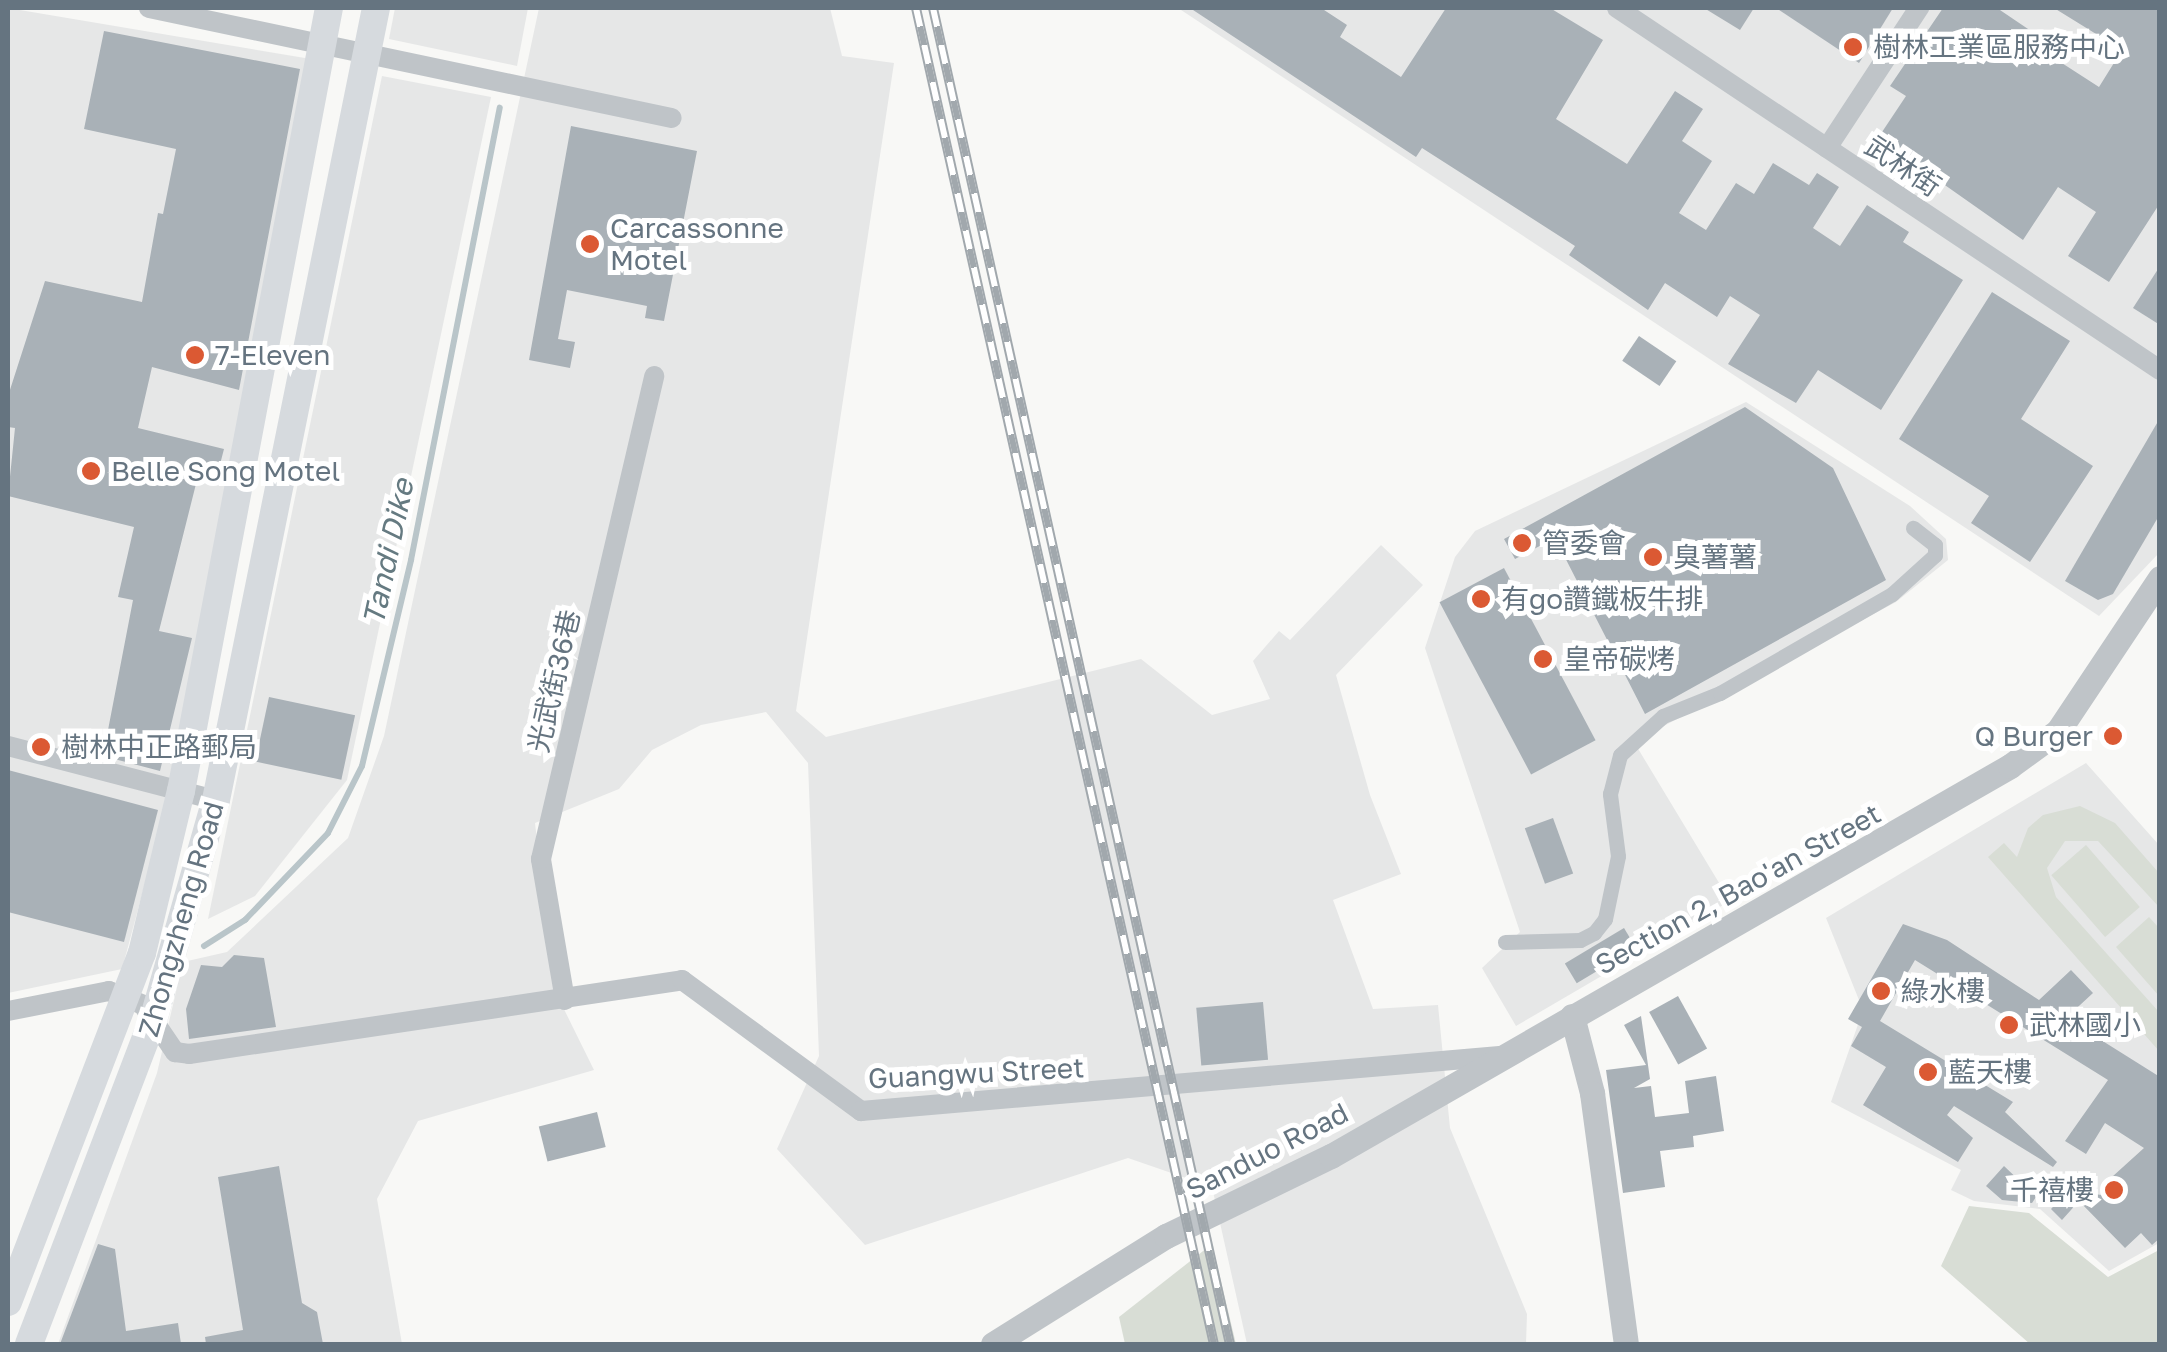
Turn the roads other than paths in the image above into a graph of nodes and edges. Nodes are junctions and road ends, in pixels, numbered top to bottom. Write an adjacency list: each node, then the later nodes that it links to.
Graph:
1 (150, 8): 6 (street)
2 (329, 8): 6 (main road, Zhongzheng Road)
3 (376, 8): 7 (main road, Zhongzheng Road)
4 (1617, 8): 9 (street, 武林街)
5 (1919, 8): 9 (street)
6 (323, 45): 7 (street); 15 (main road, Zhongzheng Road)
7 (366, 55): 8 (street); 16 (main road, Zhongzheng Road)
8 (672, 118)
9 (1827, 148): 10 (street, 武林街)
10 (2160, 370)
11 (654, 376): 19 (street, 光武街36巷)
12 (1914, 528): 17 (street)
13 (2160, 578): 21 (street, Section 2, Bao'an Street)
14 (8, 746): 15 (street)
15 (181, 792): 16 (street); 18 (main road, Zhongzheng Road)
16 (216, 800): 22 (main road, Zhongzheng Road)
17 (1505, 942)
18 (128, 996): 20 (street); 22 (street); 24 (main road, Zhongzheng Road)
19 (564, 1000): 22 (street, Guangwu Street); 23 (street, Guangwu Street)
20 (8, 1011)
21 (1572, 1016): 23 (street, Sanduo Road); 27 (street)
22 (154, 1017): 25 (main road, Zhongzheng Road)
23 (1507, 1056): 26 (street, Sanduo Road)
24 (8, 1302)
25 (29, 1344)
26 (993, 1344)
27 (1626, 1344)

